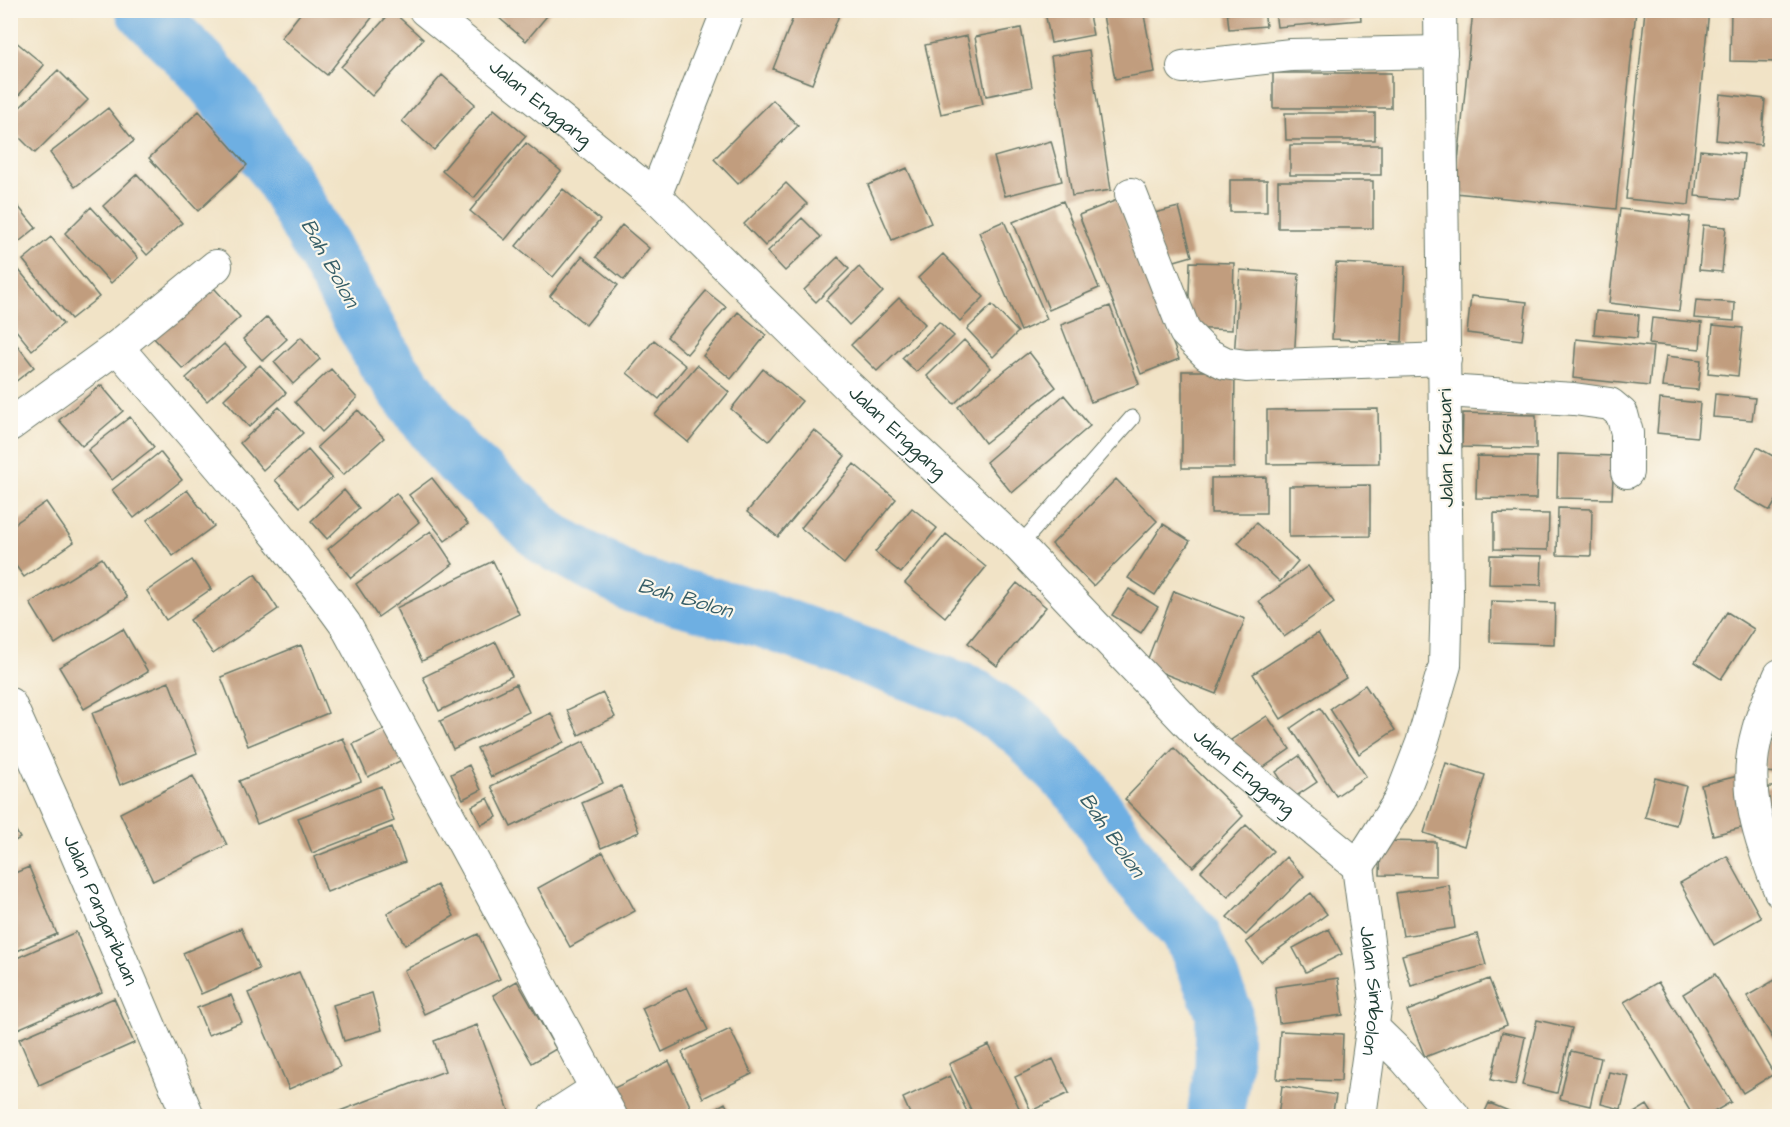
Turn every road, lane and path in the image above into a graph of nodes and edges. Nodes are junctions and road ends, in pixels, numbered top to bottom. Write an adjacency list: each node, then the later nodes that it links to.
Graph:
1 (425, 10): 7 (street, Jalan Enggang)
2 (728, 10): 7 (street)
3 (1440, 10): 4 (street, Jalan Kasuari)
4 (1441, 52): 5 (street); 10 (street, Jalan Kasuari)
5 (1183, 67)
6 (1131, 194): 10 (street)
7 (655, 196): 15 (street, Jalan Enggang)
8 (216, 266): 9 (street)
9 (117, 348): 13 (street); 21 (street)
10 (1445, 359): 11 (street, Jalan Kasuari)
11 (1445, 391): 14 (street); 18 (street, Jalan Kasuari)
12 (1132, 418): 15 (lane)
13 (10, 424)
14 (1627, 472)
15 (1019, 546): 18 (street, Jalan Enggang)
16 (1779, 675): 19 (street)
17 (10, 704): 22 (street, Jalan Pangaribuan)
18 (1358, 866): 20 (street, Jalan Simbolon)
19 (1779, 891)
20 (1372, 1027): 25 (street, Jalan Simbolon); 26 (street)
21 (596, 1089): 23 (street); 24 (street)
22 (188, 1116)
23 (554, 1116)
24 (612, 1116)
25 (1360, 1116)
26 (1454, 1116)

